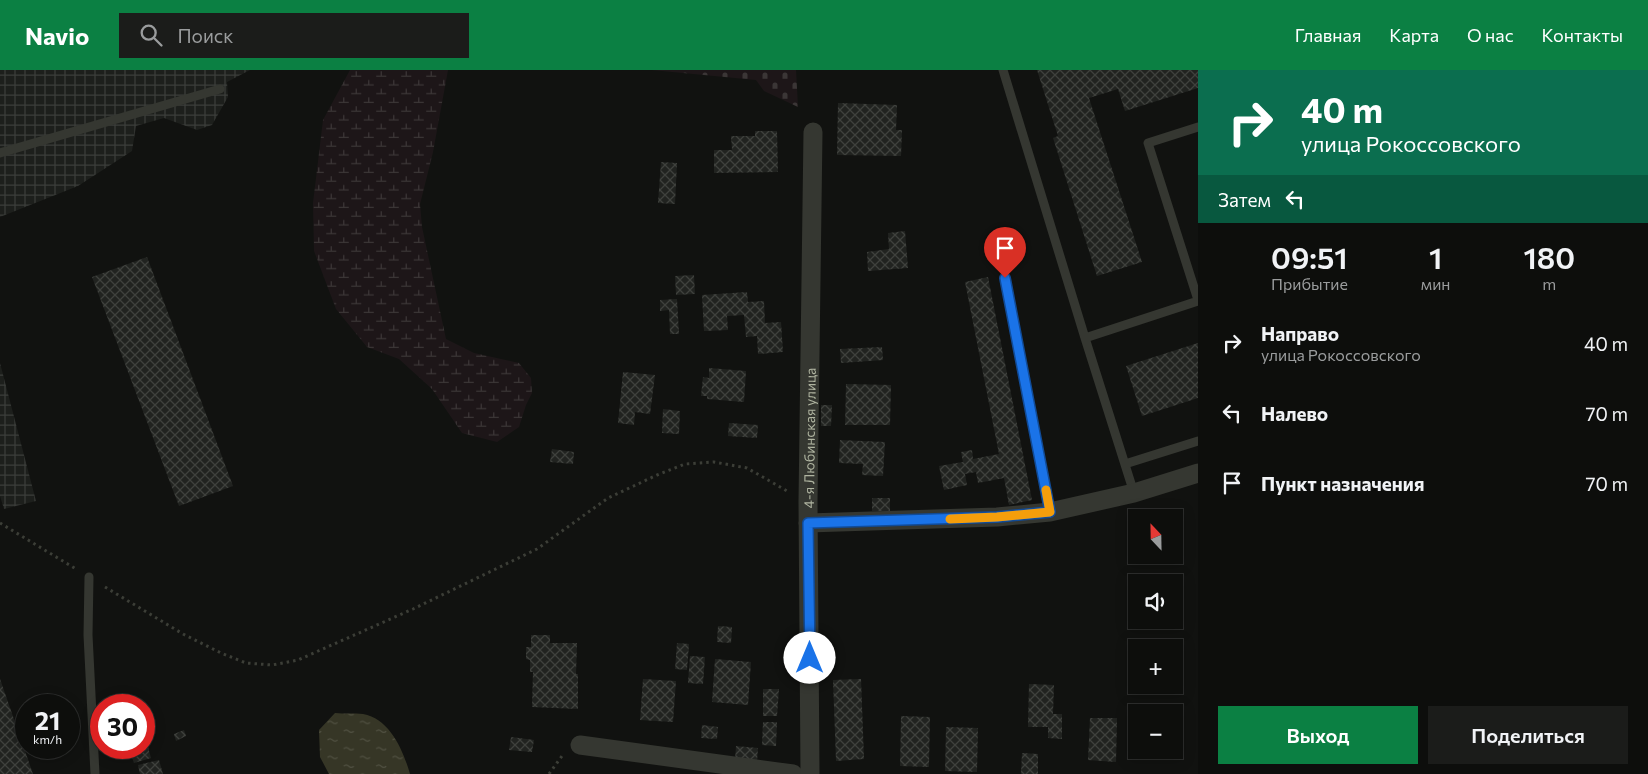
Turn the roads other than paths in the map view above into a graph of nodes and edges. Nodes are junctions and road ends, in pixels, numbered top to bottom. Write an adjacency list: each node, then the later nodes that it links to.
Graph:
1 (1003, 70): 8 (lane)
2 (220, 88): 5 (lane)
3 (1198, 127): 7 (lane)
4 (813, 132): 14 (street, 4-я Любинская улица)
5 (0, 153)
6 (1005, 278): 13 (lane)
7 (1198, 301): 8 (lane)
8 (1085, 338): 10 (lane)
9 (1198, 441): 10 (lane)
10 (1125, 464): 12 (lane)
11 (1198, 473): 12 (street)
12 (1134, 493): 13 (street)
13 (1050, 512): 14 (street)
14 (808, 523): 19 (street, 4-я Любинская улица)
15 (89, 577): 17 (lane)
16 (580, 745): 18 (street)
17 (95, 774)
18 (794, 774)
19 (810, 774)

